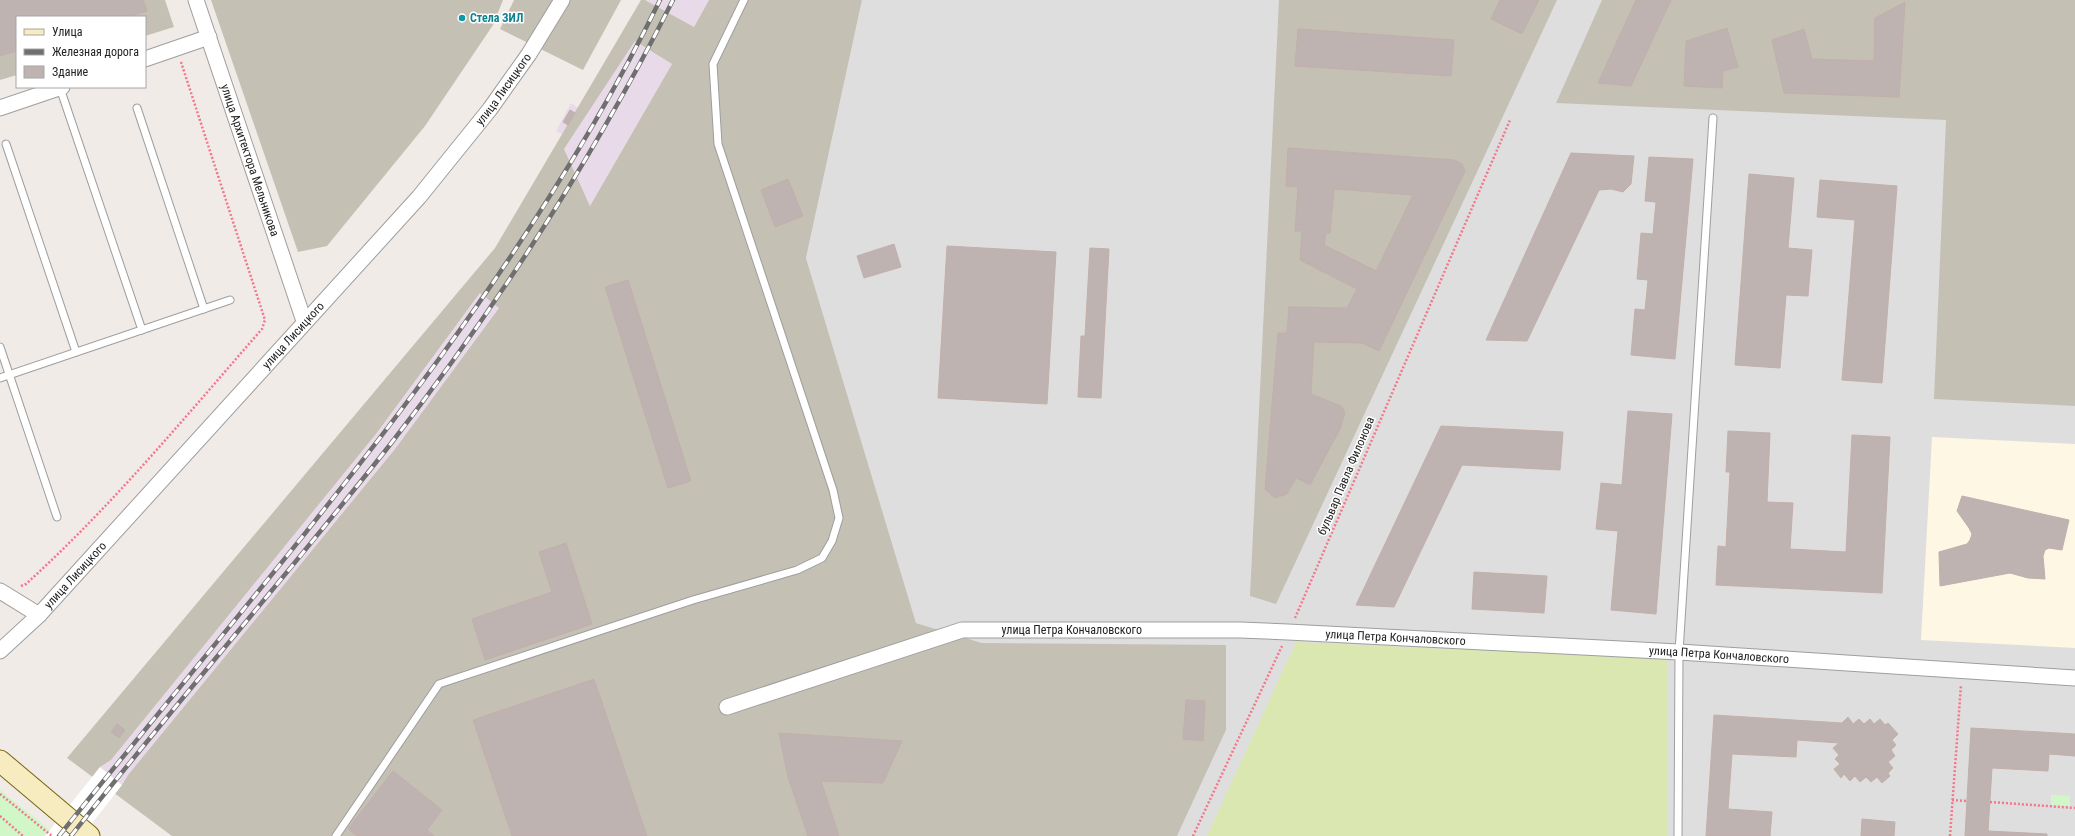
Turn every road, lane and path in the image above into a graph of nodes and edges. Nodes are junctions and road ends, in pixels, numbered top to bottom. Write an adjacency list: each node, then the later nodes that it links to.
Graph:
1 (196, 0): 4 (street, улица Архитектора Мельникова)
2 (562, 0): 16 (street, улица Лисицкого)
3 (744, 0): 42 (lane)
4 (209, 37): 5 (street); 16 (street, улица Архитектора Мельникова)
5 (176, 49): 6 (street); 23 (path)
6 (146, 59)
7 (58, 88): 9 (street)
8 (61, 88): 17 (lane)
9 (0, 108)
10 (137, 108): 15 (lane)
11 (1713, 118): 28 (lane)
12 (1510, 120): 26 (path, бульвар Павла Филонова)
13 (6, 144): 19 (lane)
14 (230, 300): 15 (lane)
15 (204, 308): 17 (lane)
16 (304, 321): 25 (street, улица Лисицкого)
17 (142, 330): 19 (lane)
18 (0, 347): 20 (lane)
19 (76, 352): 20 (lane)
20 (9, 375): 21 (lane); 22 (lane)
21 (0, 378)
22 (57, 517)
23 (18, 587)
24 (0, 591): 25 (street)
25 (39, 615): 27 (street, улица Лисицкого)
26 (1288, 632): 28 (street, улица Петра Кончаловского); 31 (street, улица Петра Кончаловского); 43 (path, бульвар Павла Филонова)
27 (0, 651)
28 (1679, 652): 29 (street, улица Петра Кончаловского); 44 (lane)
29 (1962, 670): 30 (street, улица Петра Кончаловского); 34 (path)
30 (2075, 678)
31 (727, 707)
32 (0, 761): 41 (main road)
33 (0, 794): 40 (path)
34 (1952, 800): 35 (path); 45 (path)
35 (1967, 801)
36 (1990, 802): 37 (path)
37 (2075, 808)
38 (0, 816): 39 (path)
39 (23, 836)
40 (52, 836)
41 (89, 836)
42 (336, 836)
43 (1193, 836)
44 (1678, 836)
45 (1950, 836)

